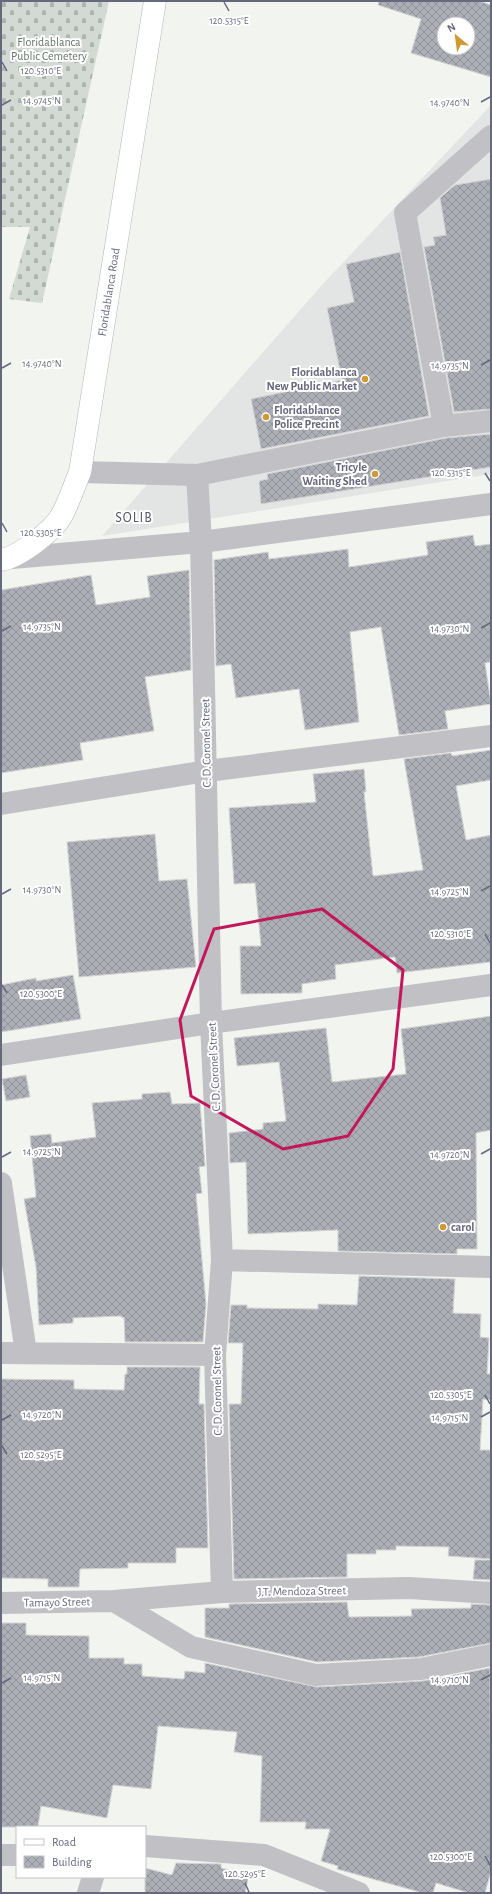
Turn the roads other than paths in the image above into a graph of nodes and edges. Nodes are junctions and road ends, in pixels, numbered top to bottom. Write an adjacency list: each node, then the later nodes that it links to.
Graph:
1 (155, 1): 5 (main road, Floridablanca Road)
2 (491, 136): 4 (street)
3 (491, 421): 4 (street)
4 (444, 426): 6 (street)
5 (80, 472): 6 (street); 9 (main road, Floridablanca Road)
6 (197, 475): 8 (street, C. D. Coronel Street)
7 (491, 504): 8 (street)
8 (201, 542): 9 (street); 11 (street, C. D. Coronel Street)
9 (6, 559)
10 (491, 736): 11 (street)
11 (207, 771): 12 (street); 14 (street, C. D. Coronel Street)
12 (1, 804)
13 (491, 985): 14 (street)
14 (211, 1023): 15 (street); 17 (street, C. D. Coronel Street)
15 (1, 1055)
16 (1, 1183): 19 (street)
17 (222, 1260): 18 (street); 21 (street, C. D. Coronel Street)
18 (491, 1266)
19 (26, 1353): 20 (street); 21 (street)
20 (1, 1354)
21 (215, 1355): 22 (street, C. D. Coronel Street)
22 (222, 1592): 23 (street, J.T. Mendoza Street); 24 (street, J.T. Mendoza Street)
23 (491, 1593)
24 (114, 1601): 25 (street, Tamayo Street); 26 (street)
25 (1, 1603)
26 (491, 1655)
27 (146, 1846): 31 (street)
28 (1, 1855): 29 (street)
29 (16, 1855)
30 (93, 1878): 32 (street)
31 (349, 1892)
32 (88, 1893)

